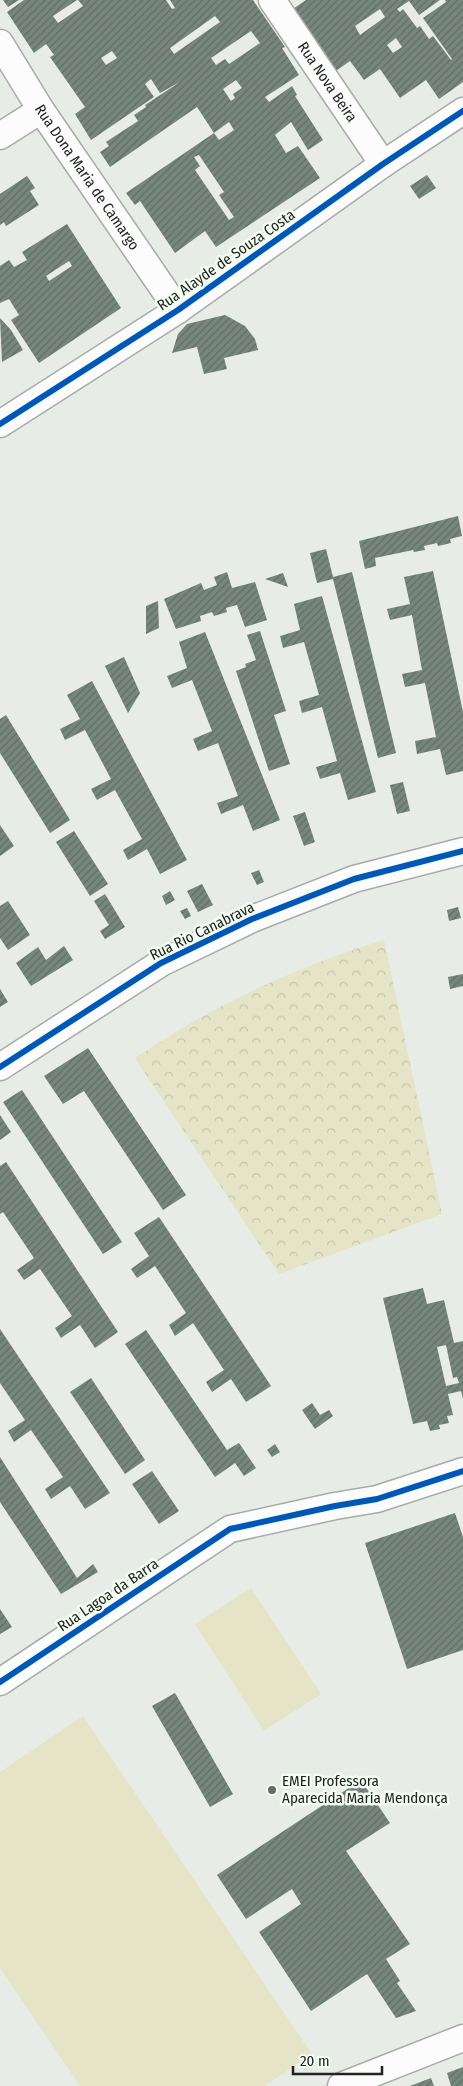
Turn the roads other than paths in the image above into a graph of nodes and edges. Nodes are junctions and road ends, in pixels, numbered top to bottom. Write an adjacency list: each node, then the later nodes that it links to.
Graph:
1 (272, 0): 6 (street, Rua Nova Beira)
2 (0, 43): 3 (street, Rua Dona Maria de Camargo)
3 (41, 110): 5 (street); 7 (street, Rua Dona Maria de Camargo)
4 (463, 111): 6 (street, Rua Alayde de Souza Costa)
5 (0, 136)
6 (383, 164): 7 (street, Rua Alayde de Souza Costa)
7 (178, 310): 8 (street, Rua Alayde de Souza Costa)
8 (0, 424)
9 (463, 851): 10 (street, Rua Rio Canabrava)
10 (0, 1067)
11 (463, 1471): 12 (street, Rua Lagoa da Barra)
12 (0, 1682)
13 (463, 2038): 14 (street)
14 (389, 2077): 15 (street)
15 (341, 2086)

